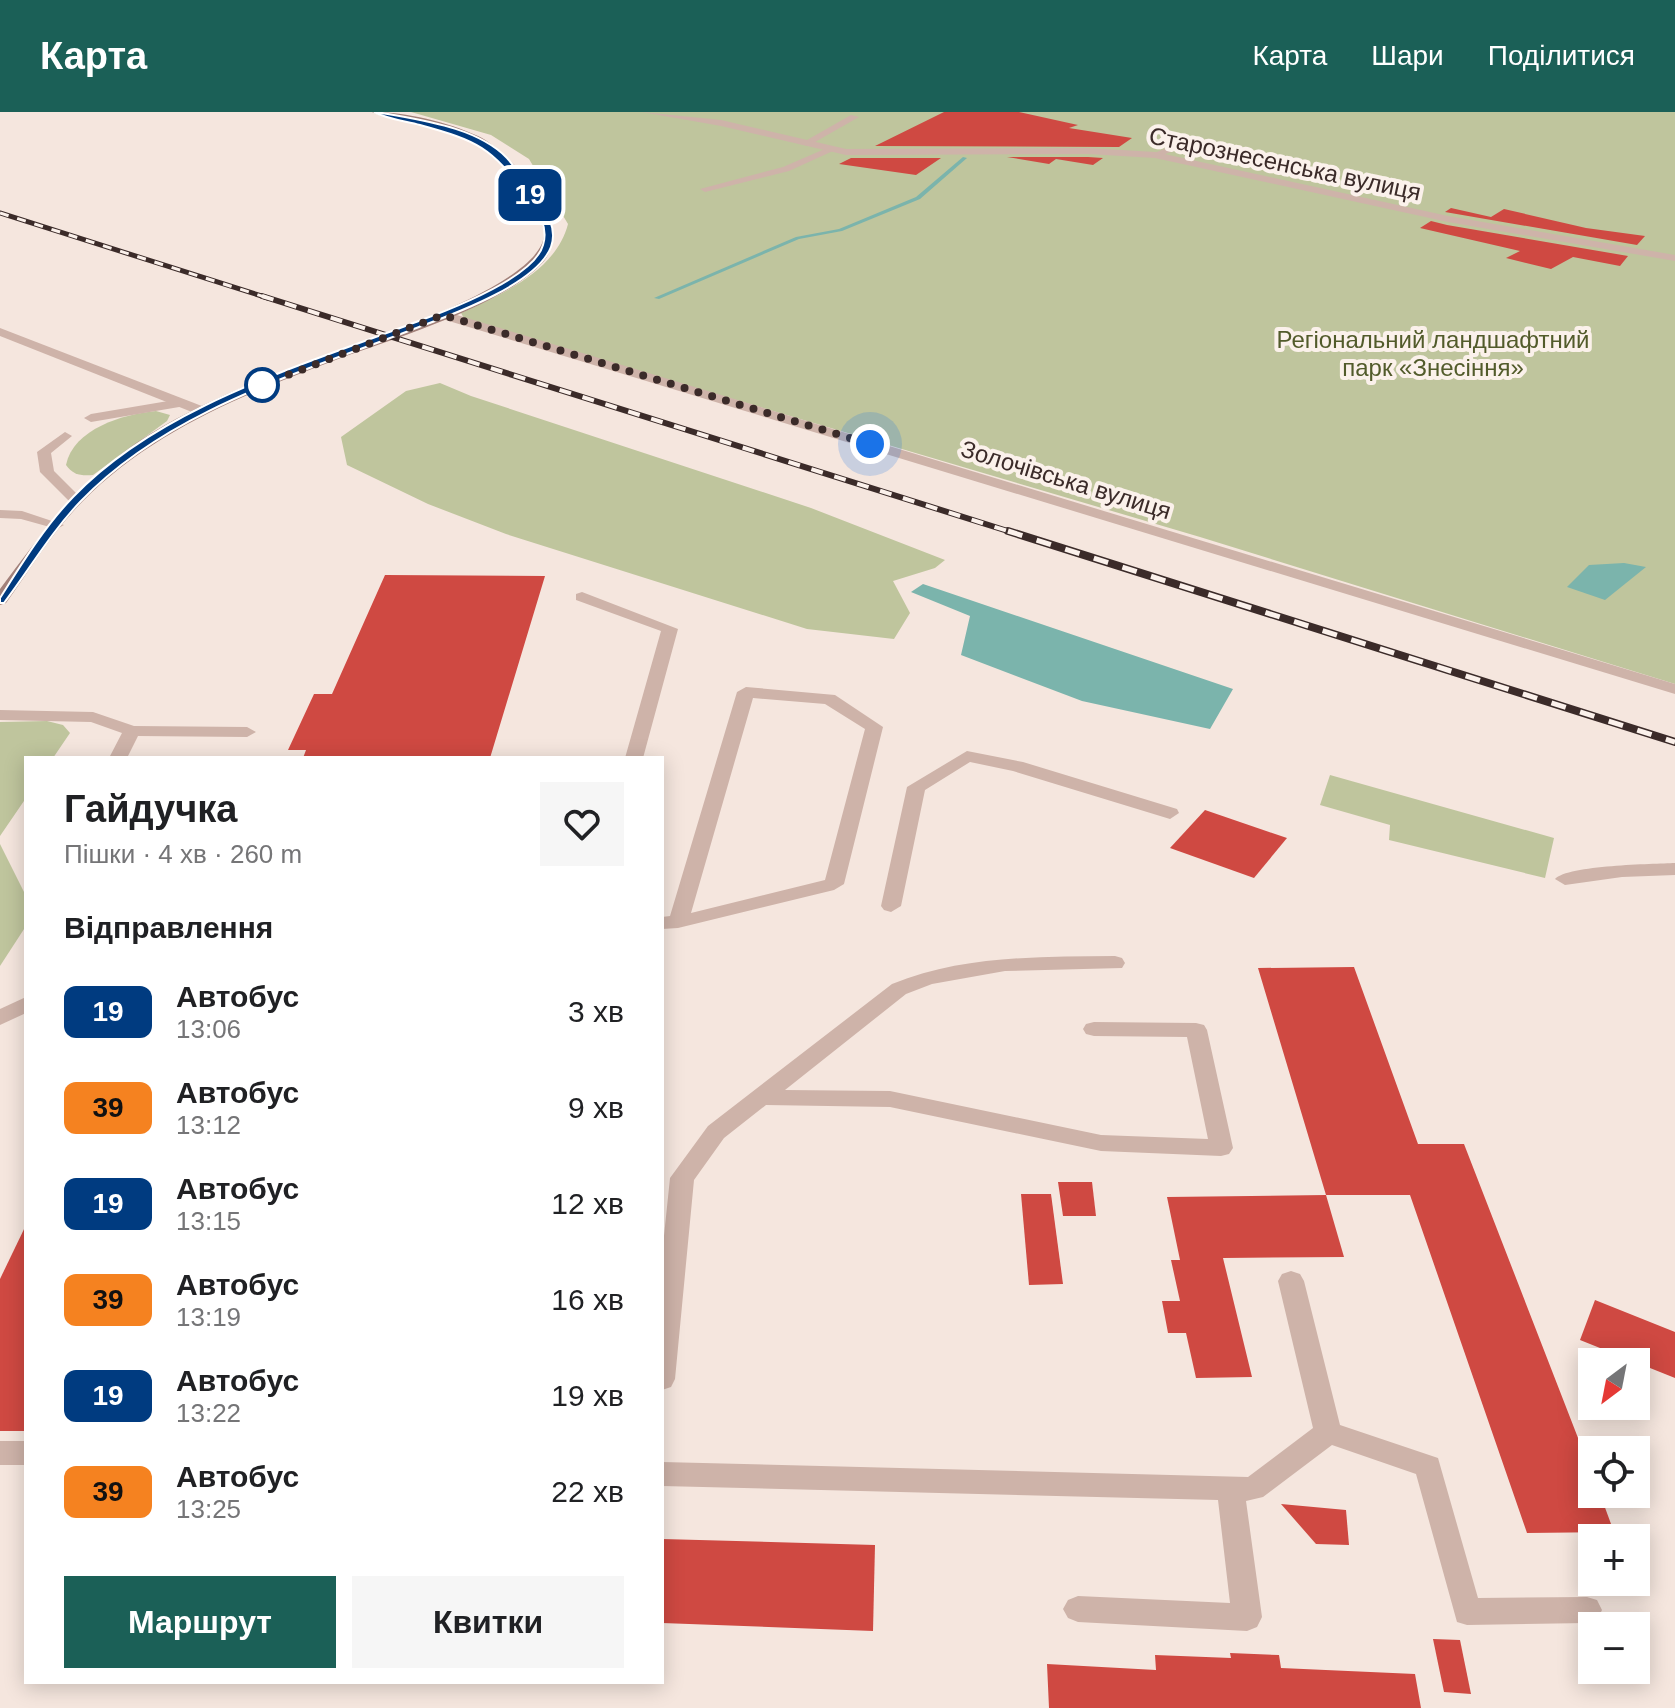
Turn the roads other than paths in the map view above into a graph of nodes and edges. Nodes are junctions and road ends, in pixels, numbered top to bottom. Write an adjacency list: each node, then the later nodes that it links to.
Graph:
1 (377, 112): 10 (main road)
2 (647, 112): 5 (street, Старознесенська вулиця)
3 (854, 117): 5 (street)
4 (1185, 143): 7 (street)
5 (805, 144): 6 (street, Старознесенська вулиця)
6 (830, 150): 7 (street, Старознесенська вулиця); 8 (street)
7 (1155, 155): 9 (street, Старознесенська вулиця)
8 (705, 189)
9 (1675, 258)
10 (443, 315): 13 (main road); 21 (street, Золочівська вулиця)
11 (0, 332): 12 (street)
12 (180, 403): 13 (street); 14 (street)
13 (202, 411): 16 (main road)
14 (91, 418)
15 (65, 436): 16 (street)
16 (76, 500): 18 (main road)
17 (0, 514): 18 (street)
18 (57, 525): 20 (main road)
19 (582, 597): 26 (street)
20 (0, 600)
21 (1675, 689)
22 (0, 715): 23 (street)
23 (132, 731): 24 (street); 25 (street)
24 (247, 732)
25 (119, 756)
26 (635, 756)
27 (1170, 813): 30 (street)
28 (1675, 869): 29 (street)
29 (1565, 879)
30 (891, 906)
31 (670, 922): 31 (street)
32 (1115, 963): 36 (street)
33 (24, 1005): 34 (street)
34 (0, 1018)
35 (1094, 1029): 36 (street)
36 (761, 1097): 37 (street)
37 (672, 1174): 39 (street)
38 (1291, 1281): 40 (street)
39 (664, 1338)
40 (1328, 1432): 44 (street); 46 (street)
41 (0, 1453): 42 (street)
42 (24, 1453)
43 (664, 1474): 44 (street)
44 (1230, 1488): 45 (street)
45 (1078, 1609)
46 (1587, 1610)

